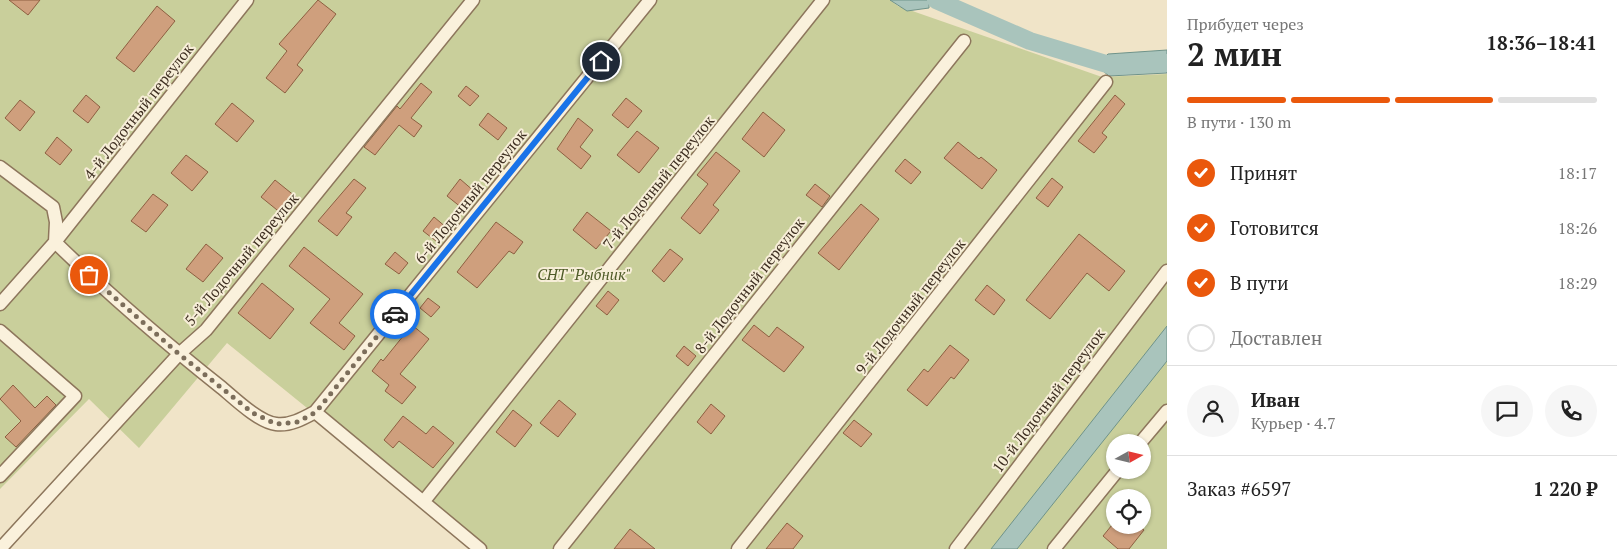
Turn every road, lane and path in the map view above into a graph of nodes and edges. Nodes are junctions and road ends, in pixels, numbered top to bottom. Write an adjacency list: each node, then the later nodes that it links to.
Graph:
1 (247, 0): 8 (street, 4-й Лодочный переулок)
2 (474, 0): 12 (street, 5-й Лодочный переулок)
3 (650, 0): 14 (street, 6-й Лодочный переулок)
4 (824, 0): 18 (street, 7-й Лодочный переулок)
5 (964, 40): 21 (street, 8-й Лодочный переулок)
6 (1106, 82): 22 (street, 9-й Лодочный переулок)
7 (0, 167): 8 (street)
8 (55, 242): 10 (street, 4-й Лодочный переулок); 12 (street)
9 (1167, 271): 23 (street, 10-й Лодочный переулок)
10 (0, 304)
11 (0, 331): 16 (street)
12 (179, 354): 14 (street); 19 (street, 5-й Лодочный переулок)
13 (1167, 411): 15 (street)
14 (316, 412): 18 (street)
15 (1148, 434)
16 (0, 476)
17 (1111, 479): 24 (street)
18 (424, 501): 20 (street)
19 (0, 549)
20 (480, 549)
21 (560, 549)
22 (738, 549)
23 (956, 549)
24 (1054, 549)

